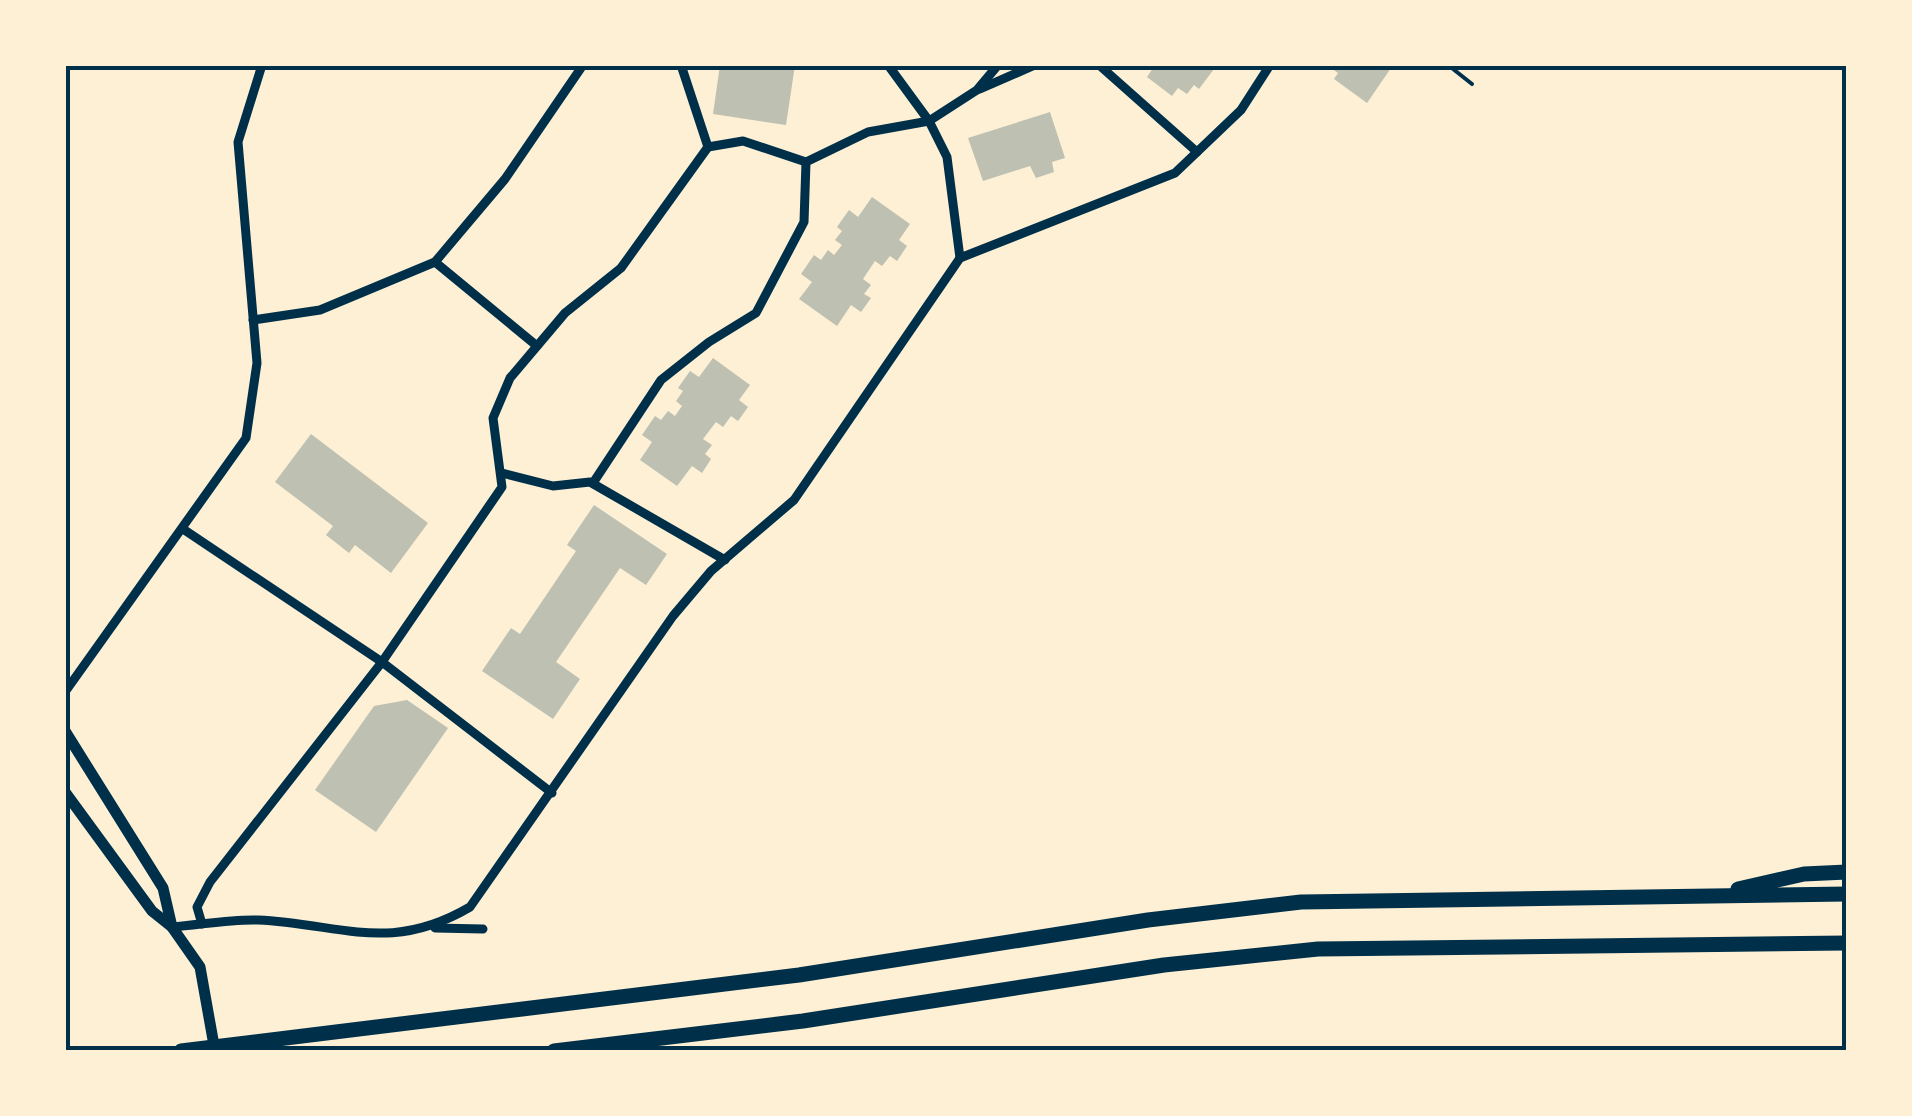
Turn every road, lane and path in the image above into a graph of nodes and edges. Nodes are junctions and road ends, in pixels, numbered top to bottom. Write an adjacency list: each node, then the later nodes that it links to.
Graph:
1 (262, 65): 18 (street)
2 (584, 65): 17 (street)
3 (681, 65): 13 (street)
4 (888, 65): 12 (street)
5 (998, 65): 11 (street)
6 (1035, 65): 11 (street)
7 (1100, 65): 14 (street)
8 (1270, 65): 14 (street)
9 (1448, 65): 10 (lane)
10 (1472, 84)
11 (977, 90): 12 (street)
12 (929, 120): 15 (street); 16 (street)
13 (708, 148): 15 (street); 19 (street)
14 (1197, 152): 16 (street)
15 (806, 162): 21 (street)
16 (960, 258): 23 (street)
17 (435, 262): 18 (street); 19 (street)
18 (253, 320): 22 (street)
19 (537, 346): 20 (street)
20 (502, 474): 21 (street); 24 (street)
21 (593, 483): 23 (street)
22 (183, 529): 24 (street); 25 (street)
23 (725, 560): 28 (street)
24 (382, 662): 28 (street); 32 (street)
25 (65, 692)
26 (65, 731): 33 (street)
27 (65, 792): 33 (street)
28 (552, 793): 34 (street)
29 (1847, 872): 31 (highway)
30 (1847, 894): 31 (highway)
31 (1709, 896): 37 (highway)
32 (202, 924): 33 (street); 34 (street)
33 (172, 927): 38 (street)
34 (434, 928): 35 (street)
35 (482, 929)
36 (1847, 943): 39 (highway)
37 (180, 1051)
38 (215, 1051)
39 (554, 1051)

